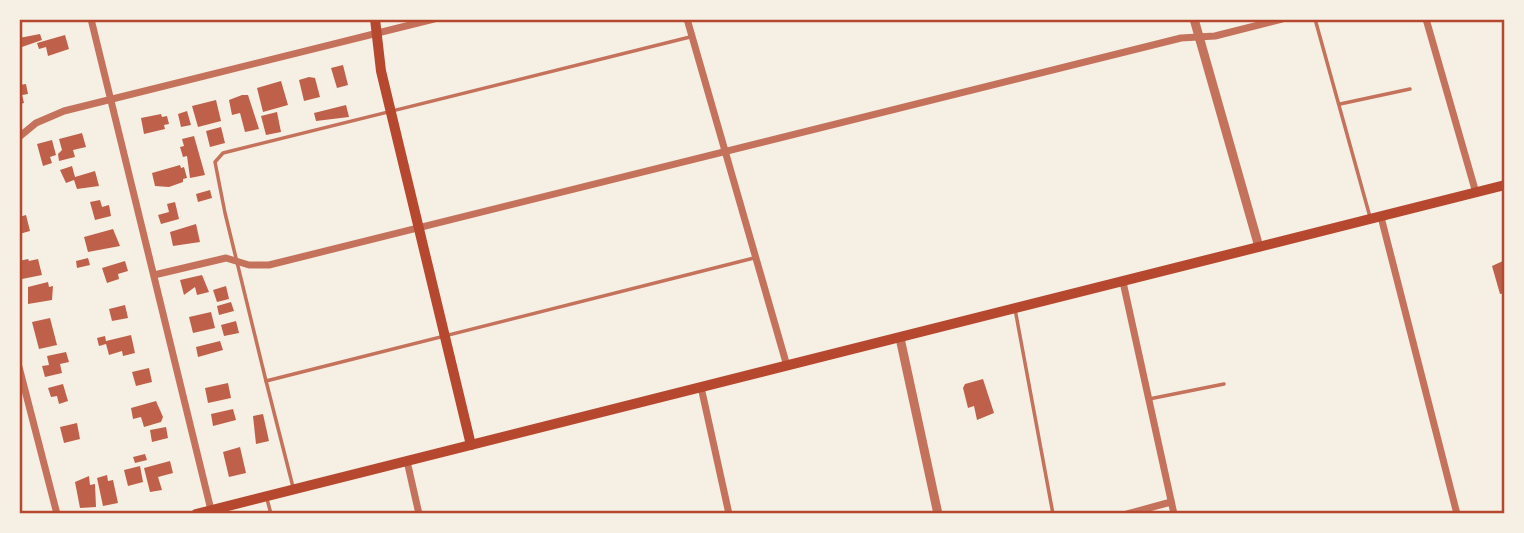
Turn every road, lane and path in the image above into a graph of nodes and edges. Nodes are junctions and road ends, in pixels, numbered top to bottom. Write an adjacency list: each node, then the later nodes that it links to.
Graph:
1 (92, 19): 13 (street)
2 (375, 19): 9 (main road)
3 (434, 19): 9 (street)
4 (687, 19): 10 (street)
5 (1194, 19): 11 (street)
6 (1282, 19): 11 (street)
7 (1315, 19): 14 (lane)
8 (1426, 19): 19 (street)
9 (376, 34): 13 (street); 15 (main road)
10 (692, 37): 15 (lane); 17 (street)
11 (1199, 37): 17 (street); 22 (street)
12 (1410, 89): 14 (lane)
13 (111, 100): 16 (street); 25 (street)
14 (1340, 104): 20 (lane)
15 (391, 111): 21 (main road); 24 (lane)
16 (19, 137)
17 (725, 150): 21 (street); 23 (street)
18 (1505, 186): 19 (main road)
19 (1476, 192): 20 (main road)
20 (1376, 218): 22 (main road); 51 (street)
21 (419, 227): 24 (street); 28 (main road)
22 (1259, 247): 26 (main road)
23 (756, 257): 28 (lane); 30 (street)
24 (238, 261): 25 (street); 32 (lane)
25 (154, 275): 41 (street)
26 (1123, 282): 27 (main road); 35 (street)
27 (1015, 309): 29 (main road); 48 (lane)
28 (445, 335): 32 (lane); 36 (main road)
29 (900, 338): 30 (main road); 47 (street)
30 (787, 366): 34 (main road)
31 (19, 367): 42 (street)
32 (267, 380): 38 (lane)
33 (1224, 384): 35 (lane)
34 (701, 387): 36 (main road); 46 (street)
35 (1149, 398): 40 (street)
36 (471, 445): 37 (main road)
37 (407, 461): 38 (main road); 45 (street)
38 (294, 490): 39 (main road)
39 (267, 496): 41 (main road); 44 (lane)
40 (1171, 502): 49 (street); 50 (street)
41 (211, 510): 43 (main road)
42 (57, 514)
43 (196, 514)
44 (271, 514)
45 (419, 514)
46 (729, 514)
47 (938, 514)
48 (1053, 514)
49 (1127, 514)
50 (1174, 514)
51 (1458, 514)

